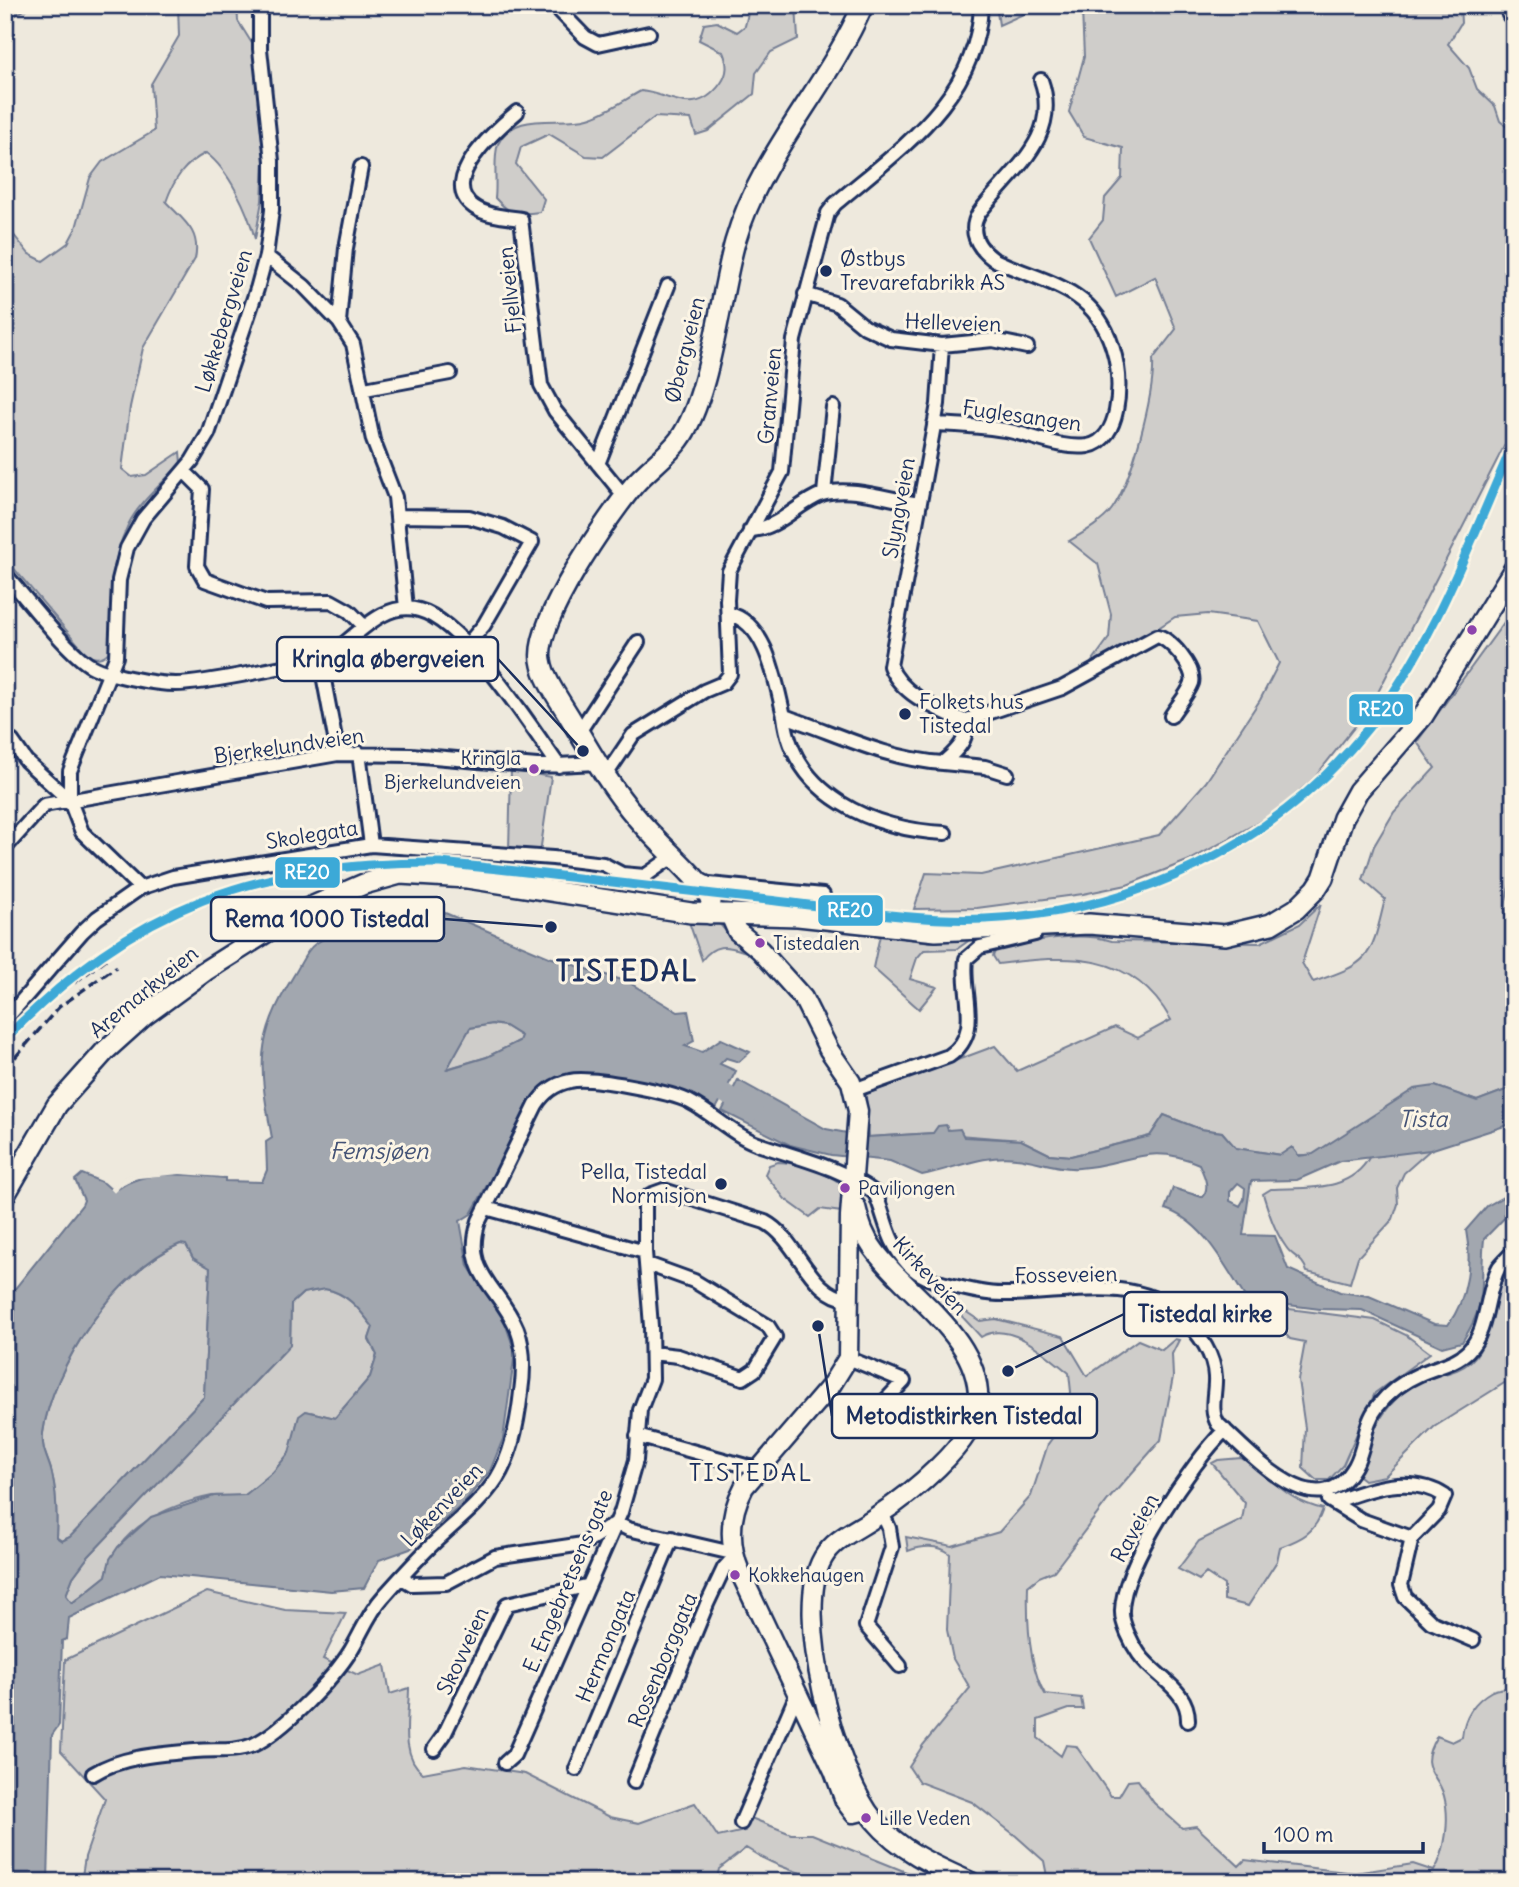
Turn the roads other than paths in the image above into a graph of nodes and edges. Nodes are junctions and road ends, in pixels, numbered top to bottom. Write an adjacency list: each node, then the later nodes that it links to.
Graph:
1 (260, 5): 9 (street, Løkkebergveien)
2 (554, 5): 5 (street)
3 (863, 5): 22 (main road, Øbergveien)
4 (981, 5): 11 (street, Granveien)
5 (649, 33)
6 (1041, 80): 18 (street, Fuglesangen)
7 (517, 112): 19 (street, Fjellveien)
8 (362, 167): 12 (street)
9 (266, 256): 12 (street); 20 (street, Løkkebergveien)
10 (668, 286): 19 (street)
11 (805, 294): 13 (street, Helleveien); 25 (street, Granveien)
12 (339, 322): 16 (street)
13 (942, 345): 14 (street, Helleveien); 18 (street, Slyngveien)
14 (1027, 347)
15 (450, 373): 16 (street)
16 (365, 389): 24 (street)
17 (833, 407): 21 (street)
18 (934, 424): 23 (street, Slyngveien)
19 (598, 464): 22 (street, Fjellveien)
20 (184, 471): 30 (street); 34 (street, Løkkebergveien)
21 (824, 494): 23 (street); 25 (street)
22 (625, 497): 38 (main road, Øbergveien)
23 (919, 504): 37 (street, Slyngveien)
24 (398, 516): 28 (street); 32 (street)
25 (750, 530): 29 (street, Granveien)
26 (1514, 569): 57 (main road, Aremarkveien)
27 (5, 574): 34 (street)
28 (406, 608): 30 (street); 32 (street)
29 (729, 614): 35 (street); 44 (street, Granveien)
30 (365, 626): 33 (street)
31 (638, 642): 38 (street)
32 (467, 645): 43 (street)
33 (320, 659): 34 (street); 41 (street)
34 (111, 673): 46 (street, Løkkebergveien)
35 (784, 716): 42 (street); 47 (street)
36 (1171, 716): 37 (street)
37 (964, 721): 42 (street)
38 (579, 732): 44 (main road, Øbergveien)
39 (5, 742): 46 (street)
40 (359, 753): 41 (street, Bjerkelundveien); 43 (street, Bjerkelundveien); 48 (street)
41 (338, 754): 46 (street, Bjerkelundveien)
42 (943, 762): 45 (street)
43 (559, 766): 44 (street, Bjerkelundveien)
44 (602, 769): 50 (main road, Øbergveien)
45 (1007, 774)
46 (70, 801): 49 (street, Bjerkelundveien); 52 (street)
47 (945, 832)
48 (371, 845): 50 (street, Skolegata); 52 (street, Skolegata)
49 (5, 848)
50 (673, 856): 51 (main road, Øbergveien)
51 (699, 883): 53 (street); 54 (main road)
52 (139, 888): 59 (street, Skolegata)
53 (823, 895)
54 (703, 914): 55 (main road, Aremarkveien); 62 (main road, Aremarkveien)
55 (730, 915): 56 (main road, Aremarkveien); 58 (main road)
56 (756, 915): 57 (main road, Aremarkveien); 58 (main road)
57 (1038, 926): 60 (street)
58 (752, 943): 60 (main road)
59 (5, 1020)
60 (854, 1090): 61 (main road)
61 (852, 1170): 63 (main road); 64 (street, Løkenveien); 71 (street, Fosseveien)
62 (5, 1195)
63 (853, 1197): 67 (main road); 76 (main road, Kirkeveien)
64 (486, 1208): 66 (street); 81 (street, Løkenveien)
65 (1514, 1251): 74 (street)
66 (646, 1258): 67 (street, E. Engebretsens gate); 68 (street, E. Engebretsens gate); 68 (street)
67 (851, 1300): 69 (main road)
68 (652, 1353): 72 (street, E. Engebretsens gate)
69 (848, 1358): 70 (main road); 70 (street)
70 (826, 1393): 73 (main road)
71 (1225, 1430): 74 (street, Fosseveien); 86 (street, Raveien)
72 (637, 1436): 73 (street); 77 (street, E. Engebretsens gate)
73 (757, 1469): 80 (main road)
74 (1318, 1491): 75 (street, Fosseveien)
75 (1335, 1502): 79 (street, Fosseveien); 79 (street)
76 (882, 1513): 84 (street); 92 (main road, Kirkeveien)
77 (616, 1522): 78 (street); 81 (street); 82 (street, E. Engebretsens gate)
78 (672, 1538): 80 (street); 89 (street, Hermongata)
79 (1412, 1538): 83 (street)
80 (733, 1555): 85 (main road); 91 (street, Rosenborggata)
81 (402, 1577): 90 (street, Løkenveien)
82 (586, 1586): 87 (street, Skovveien); 88 (street, E. Engebretsens gate)
83 (1473, 1640)
84 (900, 1666)
85 (796, 1696): 92 (main road); 93 (street)
86 (1188, 1721)
87 (434, 1749)
88 (506, 1763)
89 (576, 1769)
90 (93, 1774)
91 (634, 1782)
92 (866, 1810): 94 (main road)
93 (741, 1823)
94 (971, 1882)

